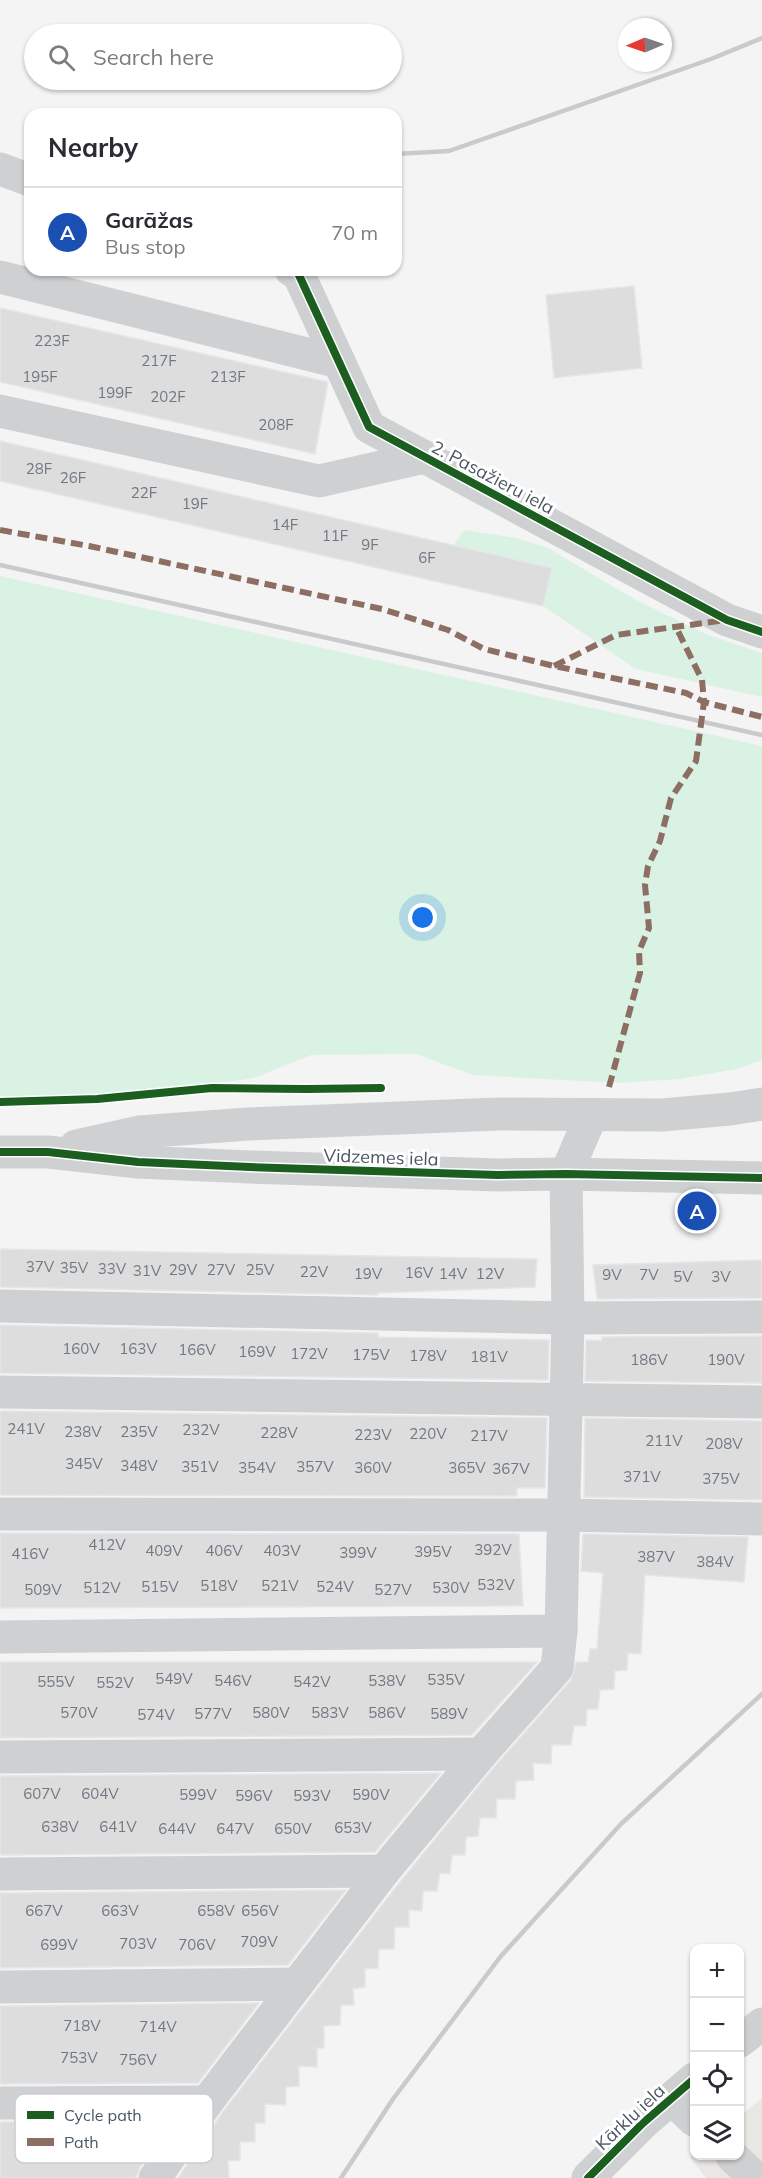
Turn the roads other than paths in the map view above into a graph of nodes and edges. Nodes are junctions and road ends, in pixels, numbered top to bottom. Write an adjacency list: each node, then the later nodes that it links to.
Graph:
1 (0, 169): 2 (street)
2 (24, 178)
3 (299, 276): 5 (street, 2. Pasažieru iela)
4 (0, 277): 5 (street)
5 (339, 362): 7 (street, 2. Pasažieru iela)
6 (0, 411): 7 (street)
7 (425, 457): 8 (street, 2. Pasažieru iela)
8 (762, 632)
9 (762, 1104): 10 (street, Vidzemes iela)
10 (591, 1116): 12 (street, Vidzemes iela); 13 (street)
11 (0, 1152): 12 (street, Vidzemes iela)
12 (48, 1152): 13 (street, Vidzemes iela)
13 (566, 1174): 14 (street, Vidzemes iela); 17 (street)
14 (762, 1178)
15 (0, 1306): 17 (street)
16 (762, 1317): 17 (street)
17 (568, 1318): 19 (street)
18 (0, 1392): 19 (street)
19 (567, 1399): 20 (street); 22 (street)
20 (762, 1402)
21 (0, 1514): 22 (street)
22 (565, 1515): 23 (street); 24 (street)
23 (762, 1520)
24 (561, 1631): 25 (street); 26 (street)
25 (0, 1637)
26 (481, 1754): 27 (street); 28 (street)
27 (0, 1757)
28 (384, 1870): 29 (street); 30 (street)
29 (0, 1874)
30 (296, 1984): 31 (street); 34 (street)
31 (0, 1987)
32 (762, 2024): 33 (street)
33 (744, 2038)
34 (213, 2094)
35 (687, 2099): 41 (street, Kārklu iela)
36 (0, 2103): 37 (street)
37 (15, 2103)
38 (736, 2160): 42 (street)
39 (165, 2163): 40 (street)
40 (155, 2178)
41 (588, 2178)
42 (755, 2178)

